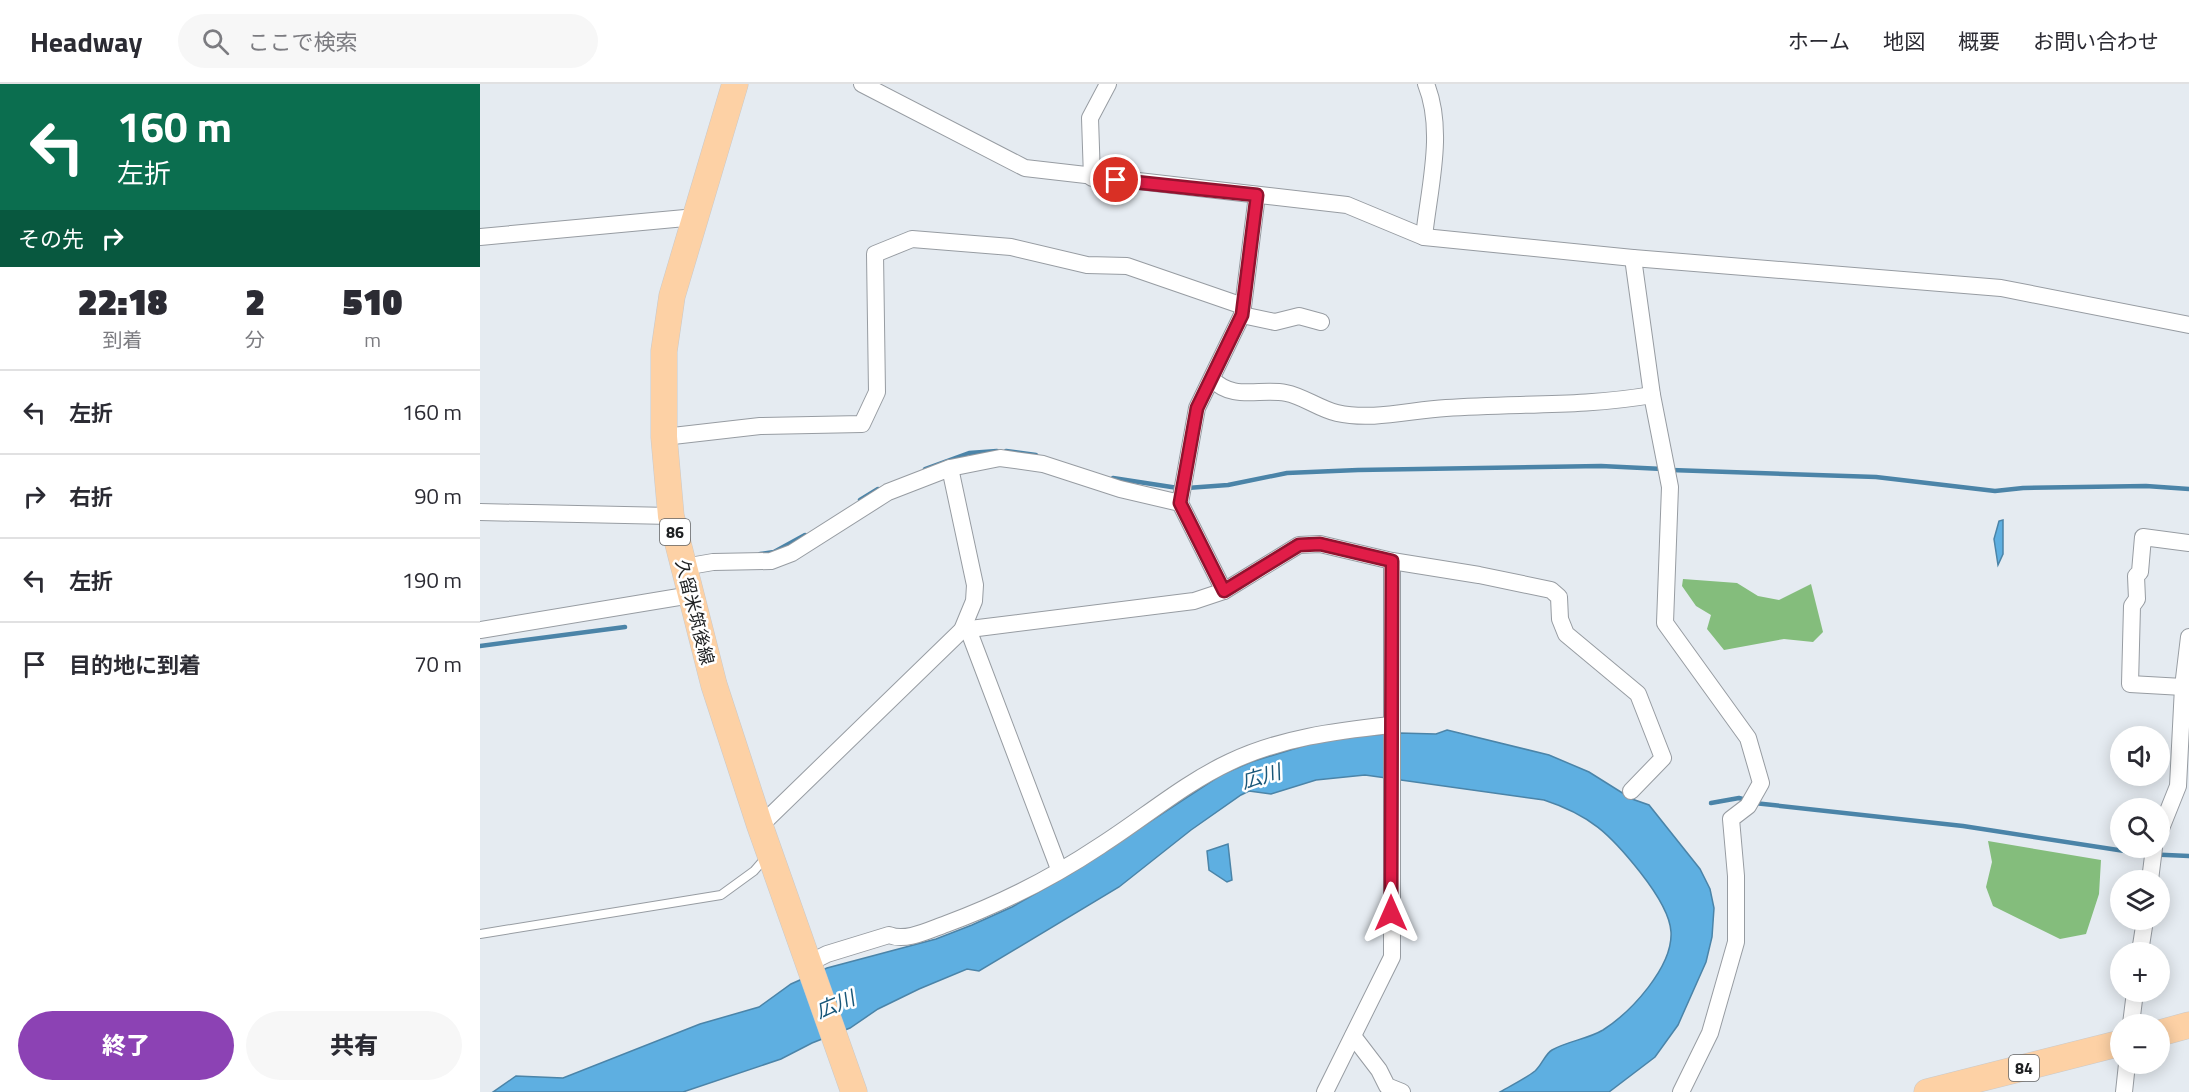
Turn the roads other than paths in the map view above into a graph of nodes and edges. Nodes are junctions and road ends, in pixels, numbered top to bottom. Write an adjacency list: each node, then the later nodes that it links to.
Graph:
1 (735, 84): 7 (main road, 久留米筑後線 / 86)
2 (862, 84): 5 (street)
3 (1108, 84): 5 (street)
4 (1426, 84): 9 (street)
5 (1092, 178): 6 (street)
6 (1257, 195): 9 (street); 11 (street)
7 (696, 217): 8 (street); 16 (main road, 久留米筑後線 / 86)
8 (480, 237)
9 (1424, 237): 10 (street)
10 (1633, 258): 13 (street); 15 (street)
11 (1243, 311): 12 (street); 14 (street); 16 (street)
12 (1322, 321)
13 (2189, 325)
14 (1212, 379): 15 (street); 18 (street)
15 (1652, 395): 46 (street)
16 (664, 437): 20 (main road, 久留米筑後線 / 86)
17 (950, 468): 18 (street); 23 (street); 26 (street)
18 (1180, 503): 24 (street)
19 (480, 512): 20 (street)
20 (671, 516): 23 (main road, 久留米筑後線 / 86)
21 (2189, 543): 29 (street)
22 (1392, 561): 24 (street); 30 (street); 31 (street)
23 (684, 567): 25 (main road, 久留米筑後線 / 86)
24 (1224, 591): 26 (street)
25 (691, 595): 27 (street); 33 (main road, 久留米筑後線 / 86)
26 (965, 629): 33 (street); 35 (street)
27 (480, 630)
28 (2189, 637): 29 (street)
29 (2183, 687): 32 (street)
30 (1390, 728): 35 (street); 40 (street)
31 (1631, 791)
32 (2170, 806)
33 (760, 826): 34 (main road, 久留米筑後線 / 86)
34 (770, 853): 36 (lane); 37 (main road, 久留米筑後線 / 86)
35 (1059, 869): 37 (street)
36 (480, 934)
37 (810, 966): 43 (main road, 久留米筑後線 / 86)
38 (2189, 1025): 39 (main road)
39 (2170, 1030)
40 (1353, 1036): 44 (street); 45 (street)
41 (2110, 1046): 47 (main road, 84)
42 (2126, 1074): 48 (street)
43 (854, 1092)
44 (1325, 1092)
45 (1402, 1092)
46 (1681, 1092)
47 (1927, 1092)
48 (2124, 1092)

